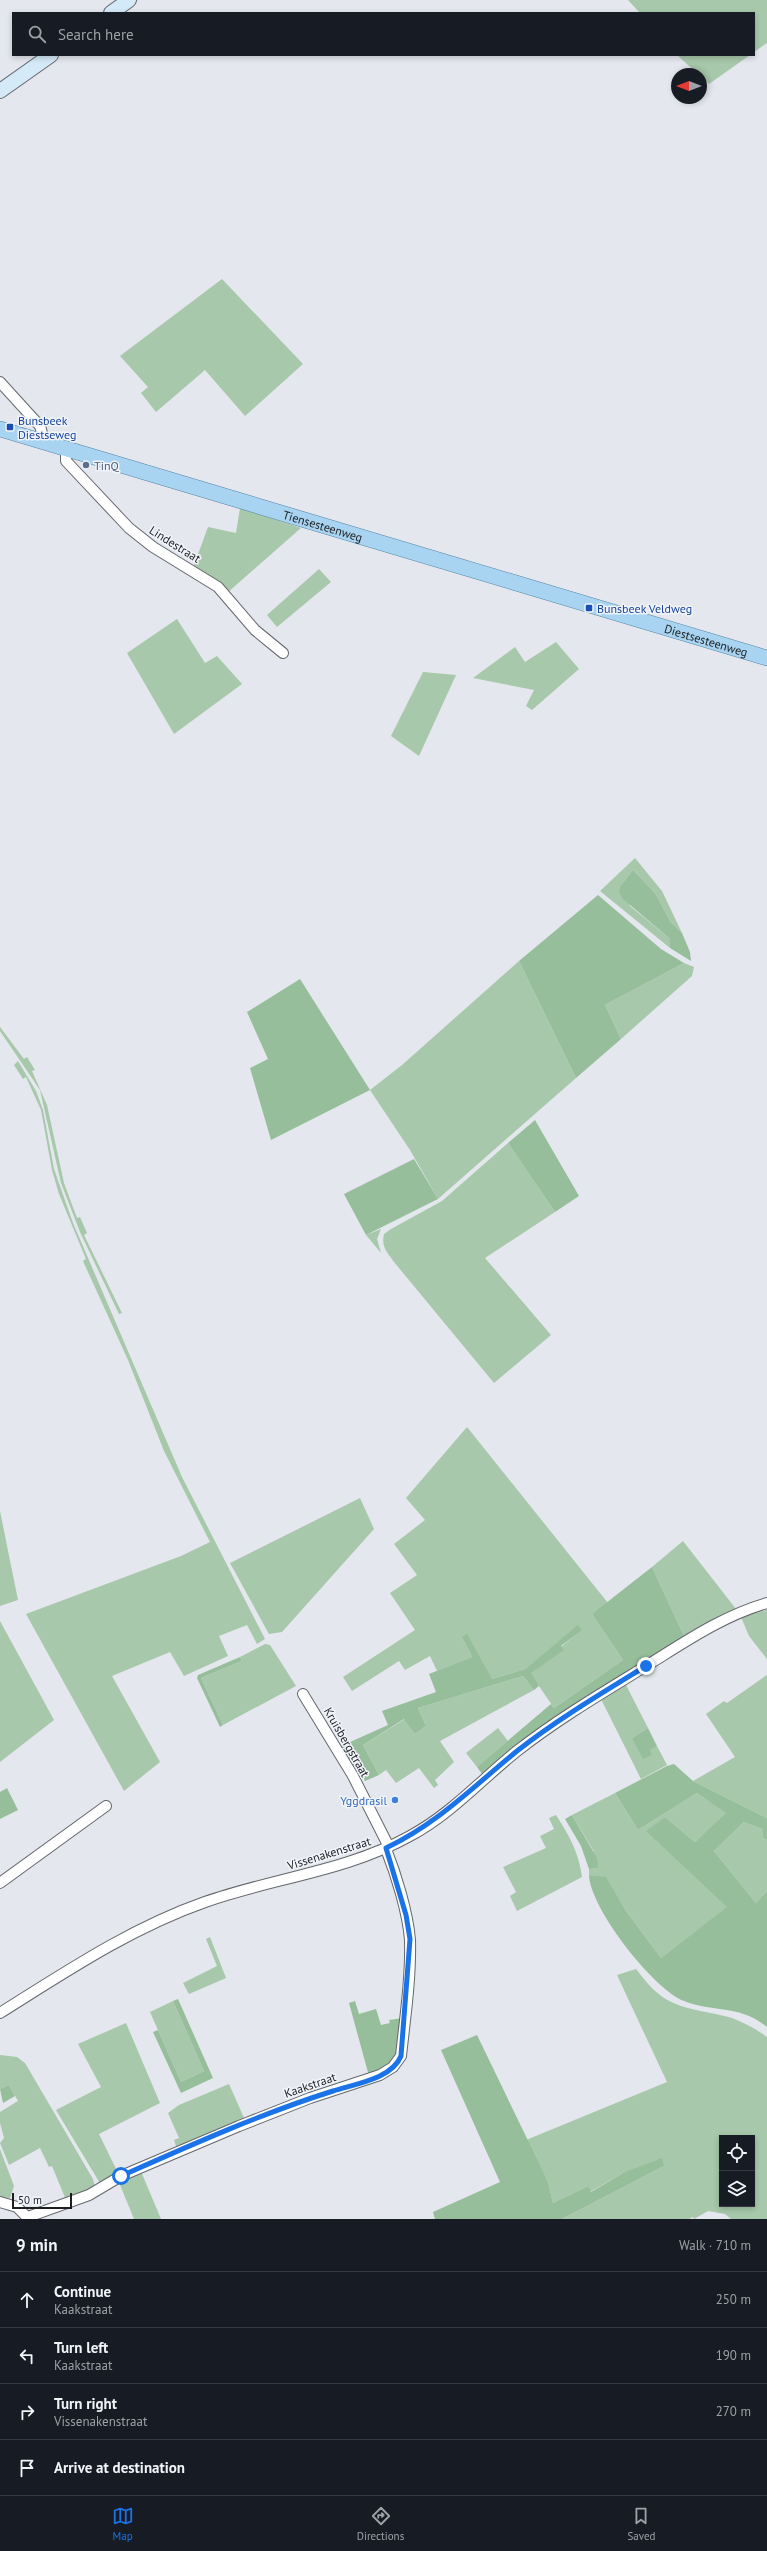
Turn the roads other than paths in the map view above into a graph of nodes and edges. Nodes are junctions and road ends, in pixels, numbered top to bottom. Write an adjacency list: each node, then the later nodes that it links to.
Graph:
1 (129, 0): 2 (street)
2 (112, 12)
3 (50, 56): 4 (street)
4 (0, 91)
5 (0, 382): 7 (street)
6 (0, 429): 7 (main road, Tiensesteenweg)
7 (40, 441): 8 (main road, Tiensesteenweg)
8 (66, 448): 9 (main road, Tiensesteenweg); 10 (street, Lindestraat)
9 (646, 622): 11 (main road, Diestsesteenweg)
10 (283, 653)
11 (767, 658)
12 (767, 1603): 15 (street, Vissenakenstraat)
13 (304, 1694): 15 (street, Kruisbergstraat)
14 (106, 1806): 16 (street)
15 (387, 1848): 17 (street, Vissenakenstraat); 19 (street, Kaakstraat)
16 (0, 1883)
17 (0, 2012)
18 (0, 2202): 19 (street)
19 (28, 2218)

